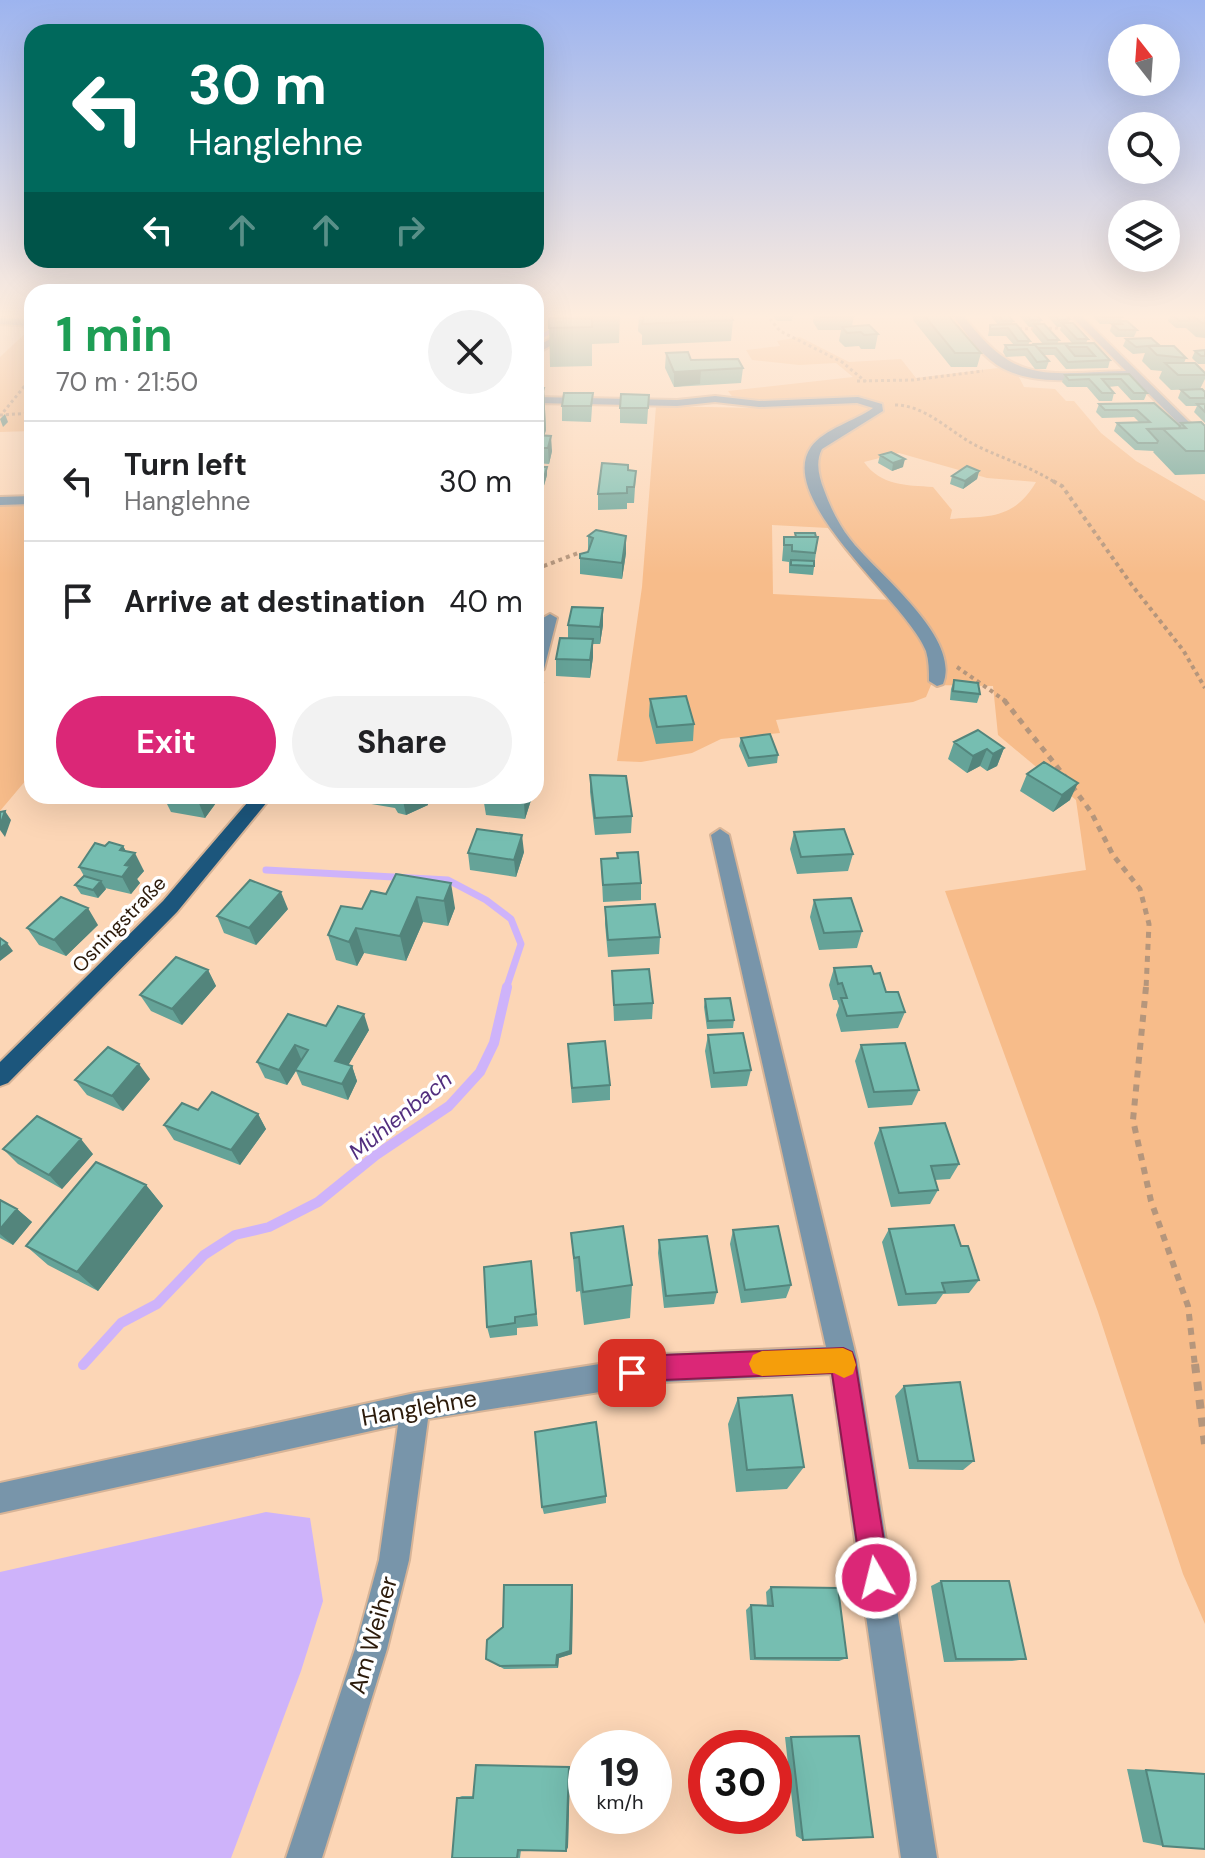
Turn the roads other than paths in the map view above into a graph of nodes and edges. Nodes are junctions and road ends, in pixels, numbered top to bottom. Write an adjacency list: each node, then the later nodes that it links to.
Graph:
1 (569, 401): 2 (street)
2 (699, 401)
3 (726, 401): 4 (street)
4 (838, 401)
5 (860, 401): 12 (street)
6 (1162, 401): 7 (street)
7 (1205, 437)
8 (24, 500): 9 (street)
9 (0, 501)
10 (550, 618): 11 (street)
11 (544, 640)
12 (937, 681)
13 (257, 804): 15 (main road, Osningstraße)
14 (720, 835): 16 (street)
15 (2, 1072)
16 (843, 1360): 17 (street, Hanglehne); 20 (street)
17 (415, 1407): 18 (street, Hanglehne); 19 (street, Am Weiher)
18 (0, 1498)
19 (304, 1858)
20 (919, 1858)

